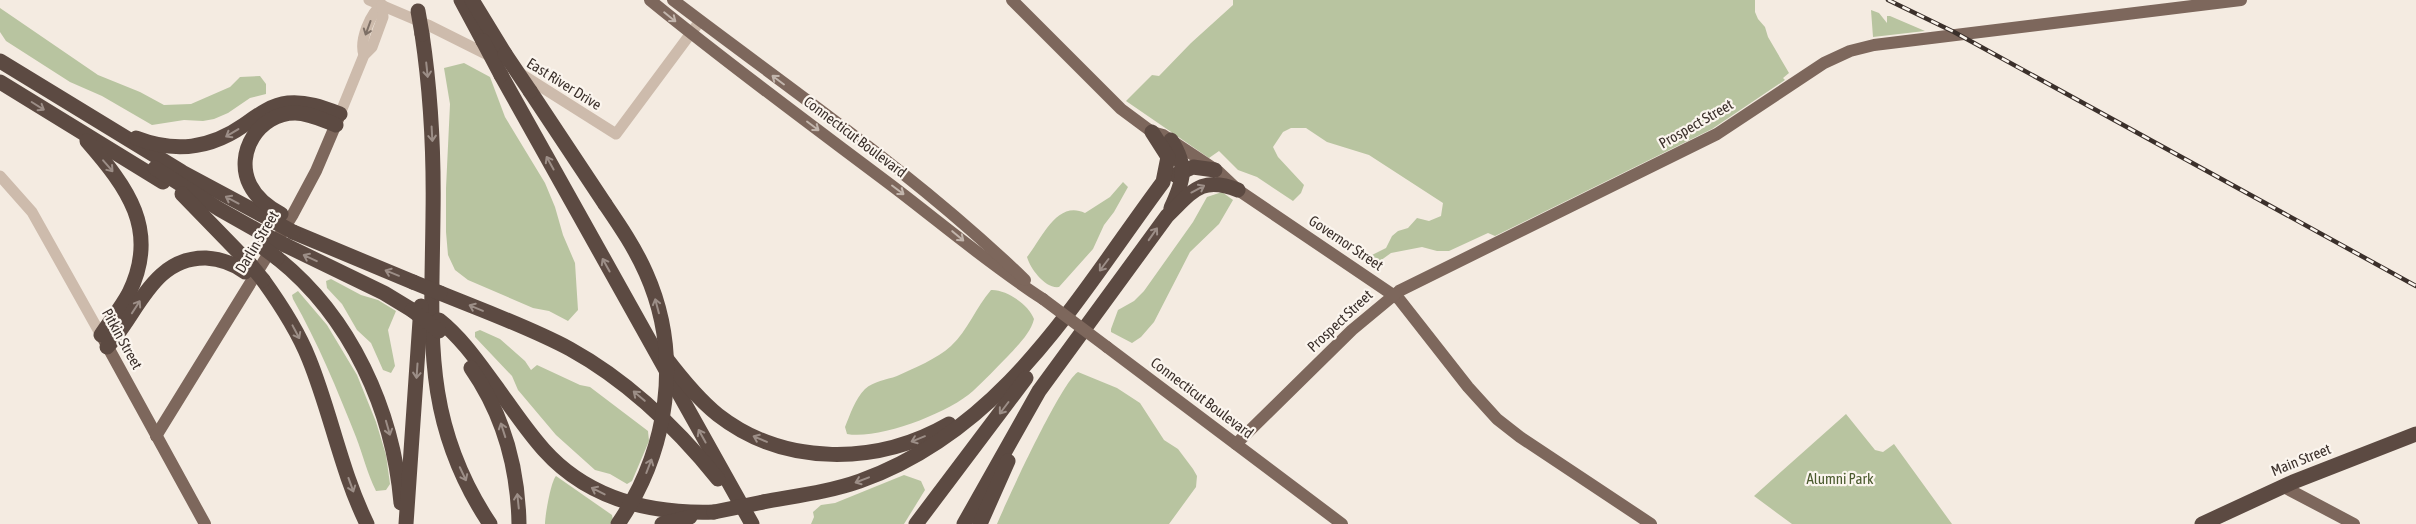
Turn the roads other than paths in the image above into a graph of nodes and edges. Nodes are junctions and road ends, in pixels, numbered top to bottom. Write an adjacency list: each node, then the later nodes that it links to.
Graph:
1 (369, 0): 8 (street, East River Drive)
2 (461, 0): 33 (highway, one-way to 2, bridge)
3 (472, 0): 49 (highway, one-way to 3, bridge)
4 (650, 0): 11 (main road, Connecticut Boulevard, one-way to 11)
5 (673, 0): 10 (main road, Connecticut Boulevard)
6 (1012, 0): 18 (main road, Governor Street)
7 (2241, 0): 31 (main road, Prospect Street)
8 (382, 5): 11 (street, East River Drive); 16 (street, Darlin Street)
9 (416, 5): 20 (highway, one-way to 20, bridge)
10 (700, 21): 11 (street, East River Drive); 32 (main road, Connecticut Boulevard, one-way to 10)
11 (691, 34): 32 (main road, Connecticut Boulevard, one-way to 32)
12 (0, 61): 15 (highway)
13 (0, 66): 29 (highway)
14 (0, 82): 17 (highway, one-way to 17)
15 (90, 117): 16 (highway, one-way to 15); 28 (highway, one-way to 15)
16 (338, 120): 28 (highway); 40 (main road, Darlin Street)
17 (76, 129): 26 (highway); 35 (highway, one-way to 35)
18 (1152, 132): 19 (main road, Governor Street); 24 (highway)
19 (1171, 140): 21 (highway); 22 (main road, Governor Street)
20 (433, 161): 44 (highway, one-way to 44); 47 (highway, one-way to 47)
21 (1183, 170): 22 (highway); 24 (highway); 27 (highway)
22 (1215, 170): 25 (main road, Governor Street)
23 (0, 176): 35 (street, Pitkin Street)
24 (1163, 182): 36 (highway, one-way to 36)
25 (1238, 190): 27 (highway, one-way to 25); 31 (main road, Governor Street)
26 (182, 194): 29 (highway); 30 (highway)
27 (1167, 216): 38 (highway, one-way to 27)
28 (278, 218): 51 (highway, one-way to 28, bridge)
29 (264, 241): 34 (highway, one-way to 29, bridge); 47 (highway, one-way to 47, bridge)
30 (248, 268): 35 (highway, one-way to 30); 46 (highway, one-way to 46)
31 (1393, 295): 41 (main road, Prospect Street); 56 (main road, Governor Street)
32 (1043, 298): 41 (main road, Connecticut Boulevard, bridge)
33 (638, 323): 37 (highway, one-way to 33); 51 (highway, one-way to 33)
34 (439, 326): 43 (highway, one-way to 34); 48 (highway, one-way to 34)
35 (104, 341): 40 (main road, Pitkin Street)
36 (1038, 352): 37 (highway); 52 (highway, one-way to 52)
37 (1018, 375): 43 (highway, one-way to 43, bridge)
38 (1018, 425): 53 (highway); 54 (highway)
39 (2416, 434): 42 (highway, Main Street)
40 (156, 436): 45 (main road, Pitkin Street)
41 (1236, 444): 55 (main road, Connecticut Boulevard)
42 (2282, 486): 57 (highway, Main Street); 58 (main road)
43 (714, 512): 50 (highway)
44 (489, 520)
45 (205, 524)
46 (367, 524)
47 (404, 524)
48 (519, 524)
49 (618, 524)
50 (662, 524)
51 (752, 524)
52 (916, 524)
53 (964, 524)
54 (980, 524)
55 (1342, 524)
56 (1651, 524)
57 (2202, 524)
58 (2354, 524)

